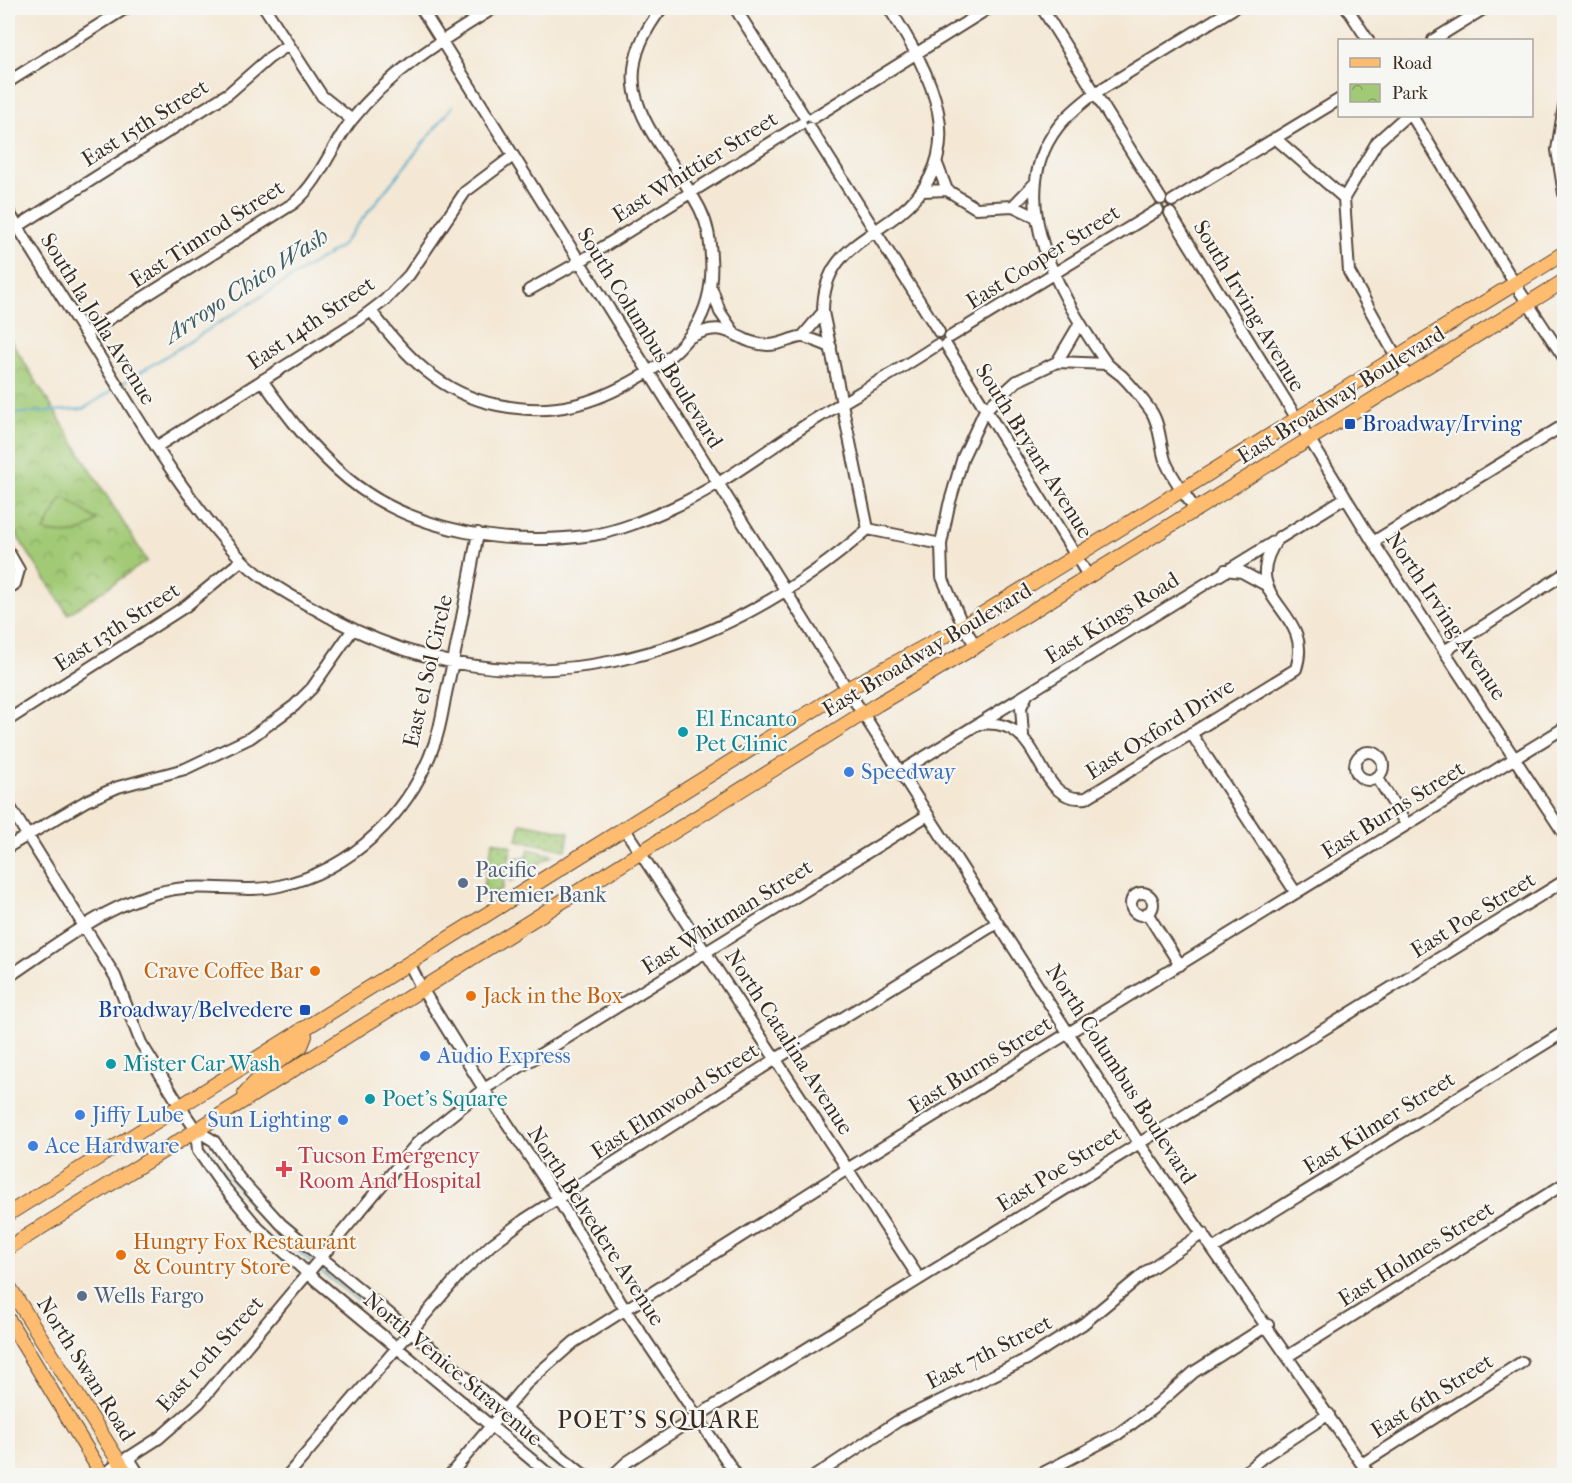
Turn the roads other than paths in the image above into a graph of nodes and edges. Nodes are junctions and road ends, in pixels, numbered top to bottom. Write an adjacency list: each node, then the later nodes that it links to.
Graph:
1 (126, 8): 18 (street)
2 (265, 8): 16 (street)
3 (421, 8): 15 (street, South Columbus Boulevard)
4 (494, 8): 15 (street, East Timrod Street)
5 (662, 8): 32 (street)
6 (735, 8): 25 (street)
7 (889, 8): 17 (street)
8 (989, 8): 17 (street, East Whittier Street)
9 (1042, 8): 19 (street)
10 (1234, 8): 19 (street)
11 (1347, 8): 14 (street)
12 (1485, 8): 13 (street)
13 (1445, 37)
14 (1367, 39)
15 (441, 40): 24 (street, East Timrod Street); 27 (street, South Columbus Boulevard)
16 (288, 45): 24 (street); 39 (street, East 15th Street)
17 (917, 52): 25 (street, East Whittier Street); 28 (street)
18 (8, 82)
19 (1095, 93): 29 (street); 35 (street)
20 (1338, 100): 26 (street, East Cooper Street)
21 (1563, 109): 33 (street)
22 (1405, 117): 34 (street)
23 (1413, 117): 45 (street)
24 (352, 120): 53 (street, East Timrod Street)
25 (807, 121): 32 (street, East Whittier Street); 40 (street)
26 (1275, 138): 34 (street); 35 (street, East Cooper Street)
27 (513, 156): 42 (street, South Columbus Boulevard); 49 (street, East 14th Street)
28 (937, 164): 30 (street); 31 (street)
29 (1036, 182): 36 (street); 38 (street)
30 (947, 190): 31 (street); 36 (street)
31 (922, 191): 40 (street)
32 (690, 193): 42 (street, East Whittier Street); 46 (street)
33 (1564, 195)
34 (1344, 198): 58 (street)
35 (1163, 203): 43 (street, East Cooper Street); 67 (street, South Irving Avenue)
36 (1013, 206): 38 (street)
37 (8, 211): 39 (street, South la Jolla Avenue)
38 (1036, 217): 43 (street)
39 (17, 227): 53 (street, South la Jolla Avenue)
40 (874, 230): 50 (street); 56 (street)
41 (1564, 253): 45 (main road, East Broadway Boulevard)
42 (579, 262): 47 (street, East Whittier Street); 62 (street, South Columbus Boulevard)
43 (1053, 272): 51 (street); 56 (street, East Cooper Street)
44 (1564, 281): 48 (main road, East Broadway Boulevard)
45 (1515, 284): 48 (street); 58 (main road, East Broadway Boulevard)
46 (712, 289): 52 (street); 55 (street)
47 (529, 290)
48 (1529, 303): 59 (street); 63 (main road, East Broadway Boulevard)
49 (371, 310): 62 (street); 64 (street, East 14th Street)
50 (823, 312): 54 (street); 57 (street)
51 (1080, 323): 60 (street); 61 (street)
52 (733, 331): 54 (street); 55 (street)
53 (85, 334): 70 (street, South la Jolla Avenue)
54 (801, 337): 57 (street)
55 (684, 341): 62 (street)
56 (944, 342): 65 (street, East Cooper Street); 66 (street, South Bryant Avenue)
57 (831, 347): 65 (street)
58 (1395, 357): 63 (street); 67 (main road, East Broadway Boulevard)
59 (1564, 358)
60 (1057, 362): 61 (street); 66 (street)
61 (1107, 364): 72 (street)
62 (648, 373): 71 (street, South Columbus Boulevard)
63 (1408, 378): 69 (main road, East Broadway Boulevard)
64 (262, 380): 70 (street, East 14th Street); 76 (street, East Cooper Street)
65 (843, 402): 71 (street, East Cooper Street); 75 (street)
66 (985, 410): 79 (street); 81 (street, South Bryant Avenue)
67 (1295, 420): 69 (street, North Irving Avenue); 72 (main road, East Broadway Boulevard)
68 (1564, 425): 78 (street)
69 (1309, 440): 73 (street, North Irving Avenue); 74 (main road, East Broadway Boulevard)
70 (156, 447): 82 (street, South la Jolla Avenue)
71 (716, 482): 76 (street, East Cooper Street); 88 (street, South Columbus Boulevard)
72 (1183, 490): 74 (street); 81 (main road, East Broadway Boulevard)
73 (1345, 498): 77 (street, East Kings Road); 78 (street, North Irving Avenue)
74 (1196, 511): 85 (main road, East Broadway Boulevard)
75 (868, 529): 79 (street); 88 (street, South la Jolla Avenue)
76 (478, 534): 93 (street, East el Sol Circle)
77 (1279, 537): 83 (street, East Kings Road); 86 (street)
78 (1373, 542): 92 (street, North Irving Avenue)
79 (941, 544): 89 (street)
80 (8, 550): 87 (street)
81 (1076, 555): 85 (street, South Bryant Avenue); 89 (main road, East Broadway Boulevard)
82 (242, 560): 90 (street, South la Jolla Avenue); 97 (street, East 13th Street)
83 (1225, 570): 86 (street); 95 (street, East Kings Road)
84 (1564, 574): 92 (street)
85 (1089, 577): 91 (main road, East Broadway Boulevard)
86 (1266, 585): 100 (street, East Oxford Drive)
87 (9, 588)
88 (785, 591): 93 (street, South la Jolla Avenue); 94 (street, South Columbus Boulevard)
89 (963, 626): 91 (street); 94 (main road, East Broadway Boulevard)
90 (353, 629): 93 (street, South la Jolla Avenue); 109 (street)
91 (976, 646): 96 (main road, East Broadway Boulevard)
92 (1446, 650): 102 (street, North Irving Avenue)
93 (453, 662): 117 (street, East el Sol Circle)
94 (847, 689): 96 (street, North Columbus Boulevard); 108 (main road, East Broadway Boulevard)
95 (1027, 695): 98 (street, East Kings Road); 101 (street)
96 (863, 713): 103 (street, North Columbus Boulevard); 112 (main road, East Broadway Boulevard)
97 (8, 720)
98 (980, 724): 101 (street); 103 (street, East Kings Road)
99 (1564, 728): 102 (street, East Burns Street)
100 (1191, 733): 101 (street, East Oxford Drive); 114 (street)
101 (1023, 736)
102 (1515, 757): 107 (street, East Burns Street); 110 (street, North Irving Avenue)
103 (900, 771): 106 (street, North Columbus Boulevard)
104 (1377, 777): 107 (street)
105 (8, 804): 109 (street, North Venice Stravenue)
106 (928, 815): 116 (street, North Columbus Boulevard); 118 (street, East Whitman Street)
107 (1406, 824): 114 (street, East Burns Street)
108 (624, 828): 112 (street, North Catalina Avenue); 119 (main road, East Broadway Boulevard)
109 (27, 834): 111 (street); 117 (street, North Venice Stravenue)
110 (1564, 834)
111 (8, 847)
112 (640, 852): 118 (street, North Catalina Avenue); 122 (main road, East Broadway Boulevard)
113 (1564, 881): 131 (street, East Poe Street)
114 (1296, 893): 120 (street, East Burns Street)
115 (1147, 913): 120 (street)
116 (997, 923): 125 (street, North Columbus Boulevard); 126 (street, East Elmwood Street)
117 (84, 927): 121 (street, East el Sol Circle); 128 (street, North Venice Stravenue)
118 (707, 952): 126 (street, North Catalina Avenue); 127 (street, East Whitman Street)
119 (409, 963): 122 (street, North Belvedere Avenue); 123 (main road, East Broadway Boulevard)
120 (1180, 964): 125 (street, East Burns Street)
121 (8, 977)
122 (422, 989): 127 (street, North Belvedere Avenue); 129 (main road, East Broadway Boulevard)
123 (302, 1029): 128 (main road, East Broadway Boulevard); 129 (main road)
124 (1564, 1032): 138 (street, East Kilmer Street)
125 (1069, 1033): 131 (street, North Columbus Boulevard); 132 (street, East Burns Street)
126 (776, 1059): 132 (street, North Catalina Avenue); 134 (street, East Elmwood Street)
127 (484, 1089): 134 (street, North Belvedere Avenue); 139 (street, East 10th Street)
128 (180, 1106): 130 (street, North Venice Stravenue); 135 (main road, East Broadway Boulevard)
129 (231, 1108): 130 (main road, East Broadway Boulevard)
130 (196, 1130): 137 (main road, East Broadway Boulevard); 139 (street, North Venice Stravenue); 140 (street, North Venice Stravenue)
131 (1139, 1143): 136 (street, North Columbus Boulevard); 141 (street, East Poe Street)
132 (849, 1168): 141 (street, North Catalina Avenue); 143 (street, East Burns Street)
133 (1564, 1184): 148 (street, East Holmes Street)
134 (558, 1199): 143 (street, North Belvedere Avenue); 146 (street, East Elmwood Street)
135 (8, 1214)
136 (1203, 1233): 138 (street, North Columbus Boulevard); 165 (street, East 7th Street)
137 (8, 1248)
138 (1214, 1248): 145 (street, North Columbus Boulevard)
139 (320, 1256): 140 (street, East 10th Street); 146 (street, North Venice Stravenue)
140 (306, 1272): 147 (street, North Venice Stravenue); 154 (street, East 10th Street)
141 (919, 1278): 152 (street, East Poe Street)
142 (8, 1285): 154 (main road, North Swan Road)
143 (624, 1308): 150 (street, East Burns Street); 152 (street, North Belvedere Avenue)
144 (8, 1319): 156 (main road, North Swan Road)
145 (1268, 1325): 148 (street, North Columbus Boulevard); 166 (street)
146 (412, 1331): 147 (street, East Elmwood Street); 150 (street, North Venice Stravenue)
147 (398, 1348): 153 (street, North Venice Stravenue); 159 (street, East Elmwood Street)
148 (1288, 1356): 151 (street, North Columbus Boulevard)
149 (1522, 1362): 155 (street, East 6th Street)
150 (505, 1408): 153 (street, East Burns Street); 162 (street, North Venice Stravenue)
151 (1329, 1414): 155 (street, North Columbus Boulevard); 167 (street)
152 (696, 1416): 163 (street, East Poe Street); 164 (street, North Belvedere Avenue)
153 (490, 1426): 160 (street, East Burns Street); 161 (street, North Venice Stravenue)
154 (124, 1460): 156 (street, East 10th Street); 157 (main road, North Swan Road); 158 (street, North Swan Road)
155 (1362, 1464): 168 (street, North Columbus Boulevard)
156 (102, 1475)
157 (128, 1476)
158 (140, 1476)
159 (287, 1476)
160 (449, 1476)
161 (551, 1476)
162 (585, 1476)
163 (612, 1476)
164 (737, 1476)
165 (815, 1476)
166 (1037, 1476)
167 (1240, 1476)
168 (1371, 1476)

